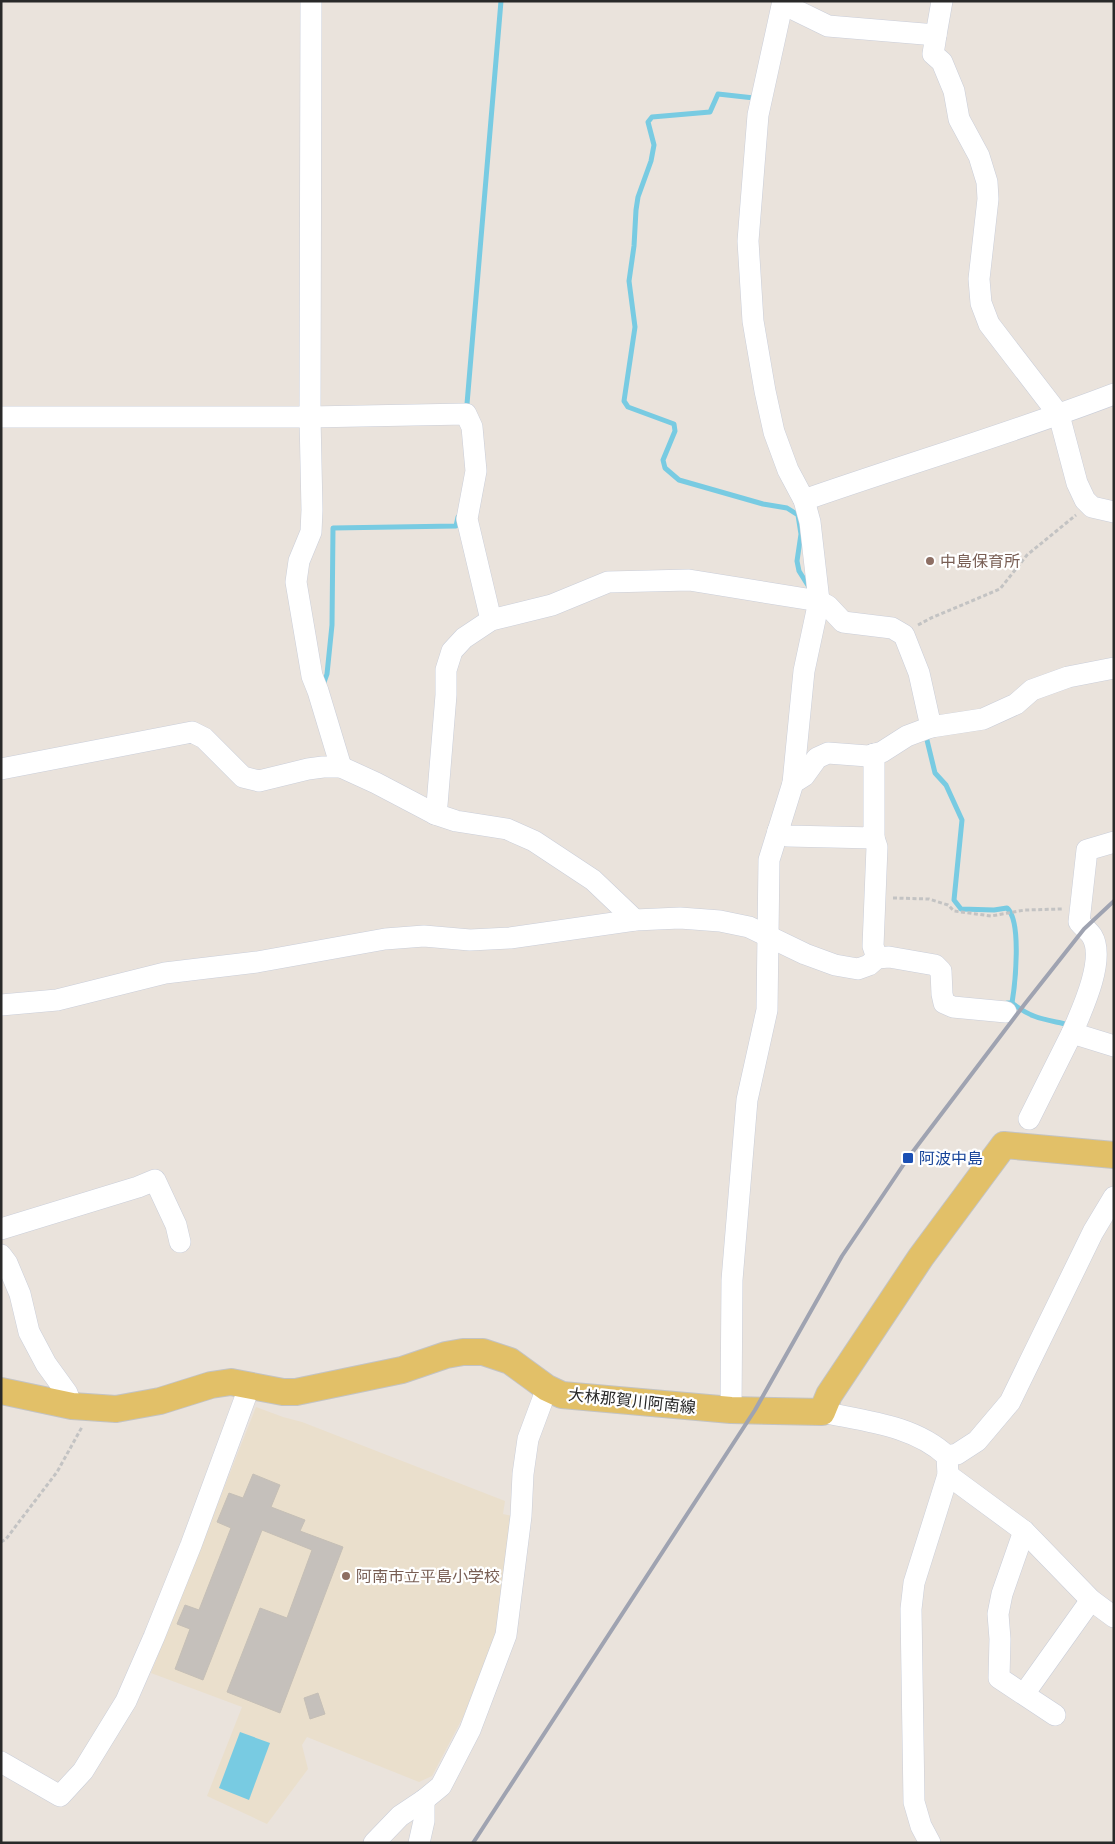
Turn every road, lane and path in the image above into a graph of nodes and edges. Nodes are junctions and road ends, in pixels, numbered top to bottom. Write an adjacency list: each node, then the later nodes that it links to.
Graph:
1 (311, 1): 8 (street)
2 (942, 1): 4 (street)
3 (784, 2): 4 (street); 9 (street)
4 (936, 35): 6 (street)
5 (1114, 394): 6 (street)
6 (1059, 415): 9 (street); 10 (street)
7 (1, 417): 8 (street)
8 (310, 417): 13 (street); 18 (street)
9 (804, 500): 12 (street)
10 (1092, 507): 11 (street); 14 (path)
11 (1114, 512)
12 (819, 601): 13 (street); 14 (street); 20 (street)
13 (491, 620): 21 (street)
14 (904, 635): 16 (street)
15 (1114, 668): 16 (street)
16 (931, 727): 17 (street)
17 (874, 754): 20 (street); 23 (street)
18 (342, 767): 19 (street); 21 (street)
19 (1, 769)
20 (793, 783): 22 (street)
21 (436, 810): 27 (street)
22 (778, 831): 23 (street); 28 (street)
23 (874, 838): 25 (street)
24 (1114, 842): 26 (street)
25 (874, 897): 26 (path); 29 (street)
26 (1080, 909): 32 (street)
27 (635, 920): 28 (street); 30 (street)
28 (768, 935): 29 (street); 44 (street)
29 (875, 953): 31 (street)
30 (1, 1005)
31 (1006, 1012)
32 (1074, 1029): 33 (street); 34 (street)
33 (1114, 1046)
34 (1030, 1119)
35 (1114, 1155): 45 (main road)
36 (1114, 1197): 46 (street)
37 (1, 1229): 38 (street)
38 (180, 1242)
39 (1, 1255): 43 (street)
40 (250, 1385): 41 (main road, 大林那賀川阿南線); 43 (main road, 大林那賀川阿南線); 53 (street)
41 (548, 1388): 44 (main road, 大林那賀川阿南線); 54 (street)
42 (1, 1391): 43 (main road, 大林那賀川阿南線)
43 (82, 1408): 48 (path)
44 (732, 1410): 45 (main road, 大林那賀川阿南線)
45 (822, 1412): 46 (street)
46 (947, 1466): 47 (street); 57 (street)
47 (1024, 1531): 49 (street); 51 (street)
48 (1, 1542)
49 (1092, 1600): 50 (street); 51 (street)
50 (1114, 1617)
51 (1024, 1694): 52 (street)
52 (1055, 1715)
53 (1, 1762)
54 (424, 1800): 55 (street); 56 (street)
55 (374, 1843)
56 (419, 1843)
57 (930, 1843)

